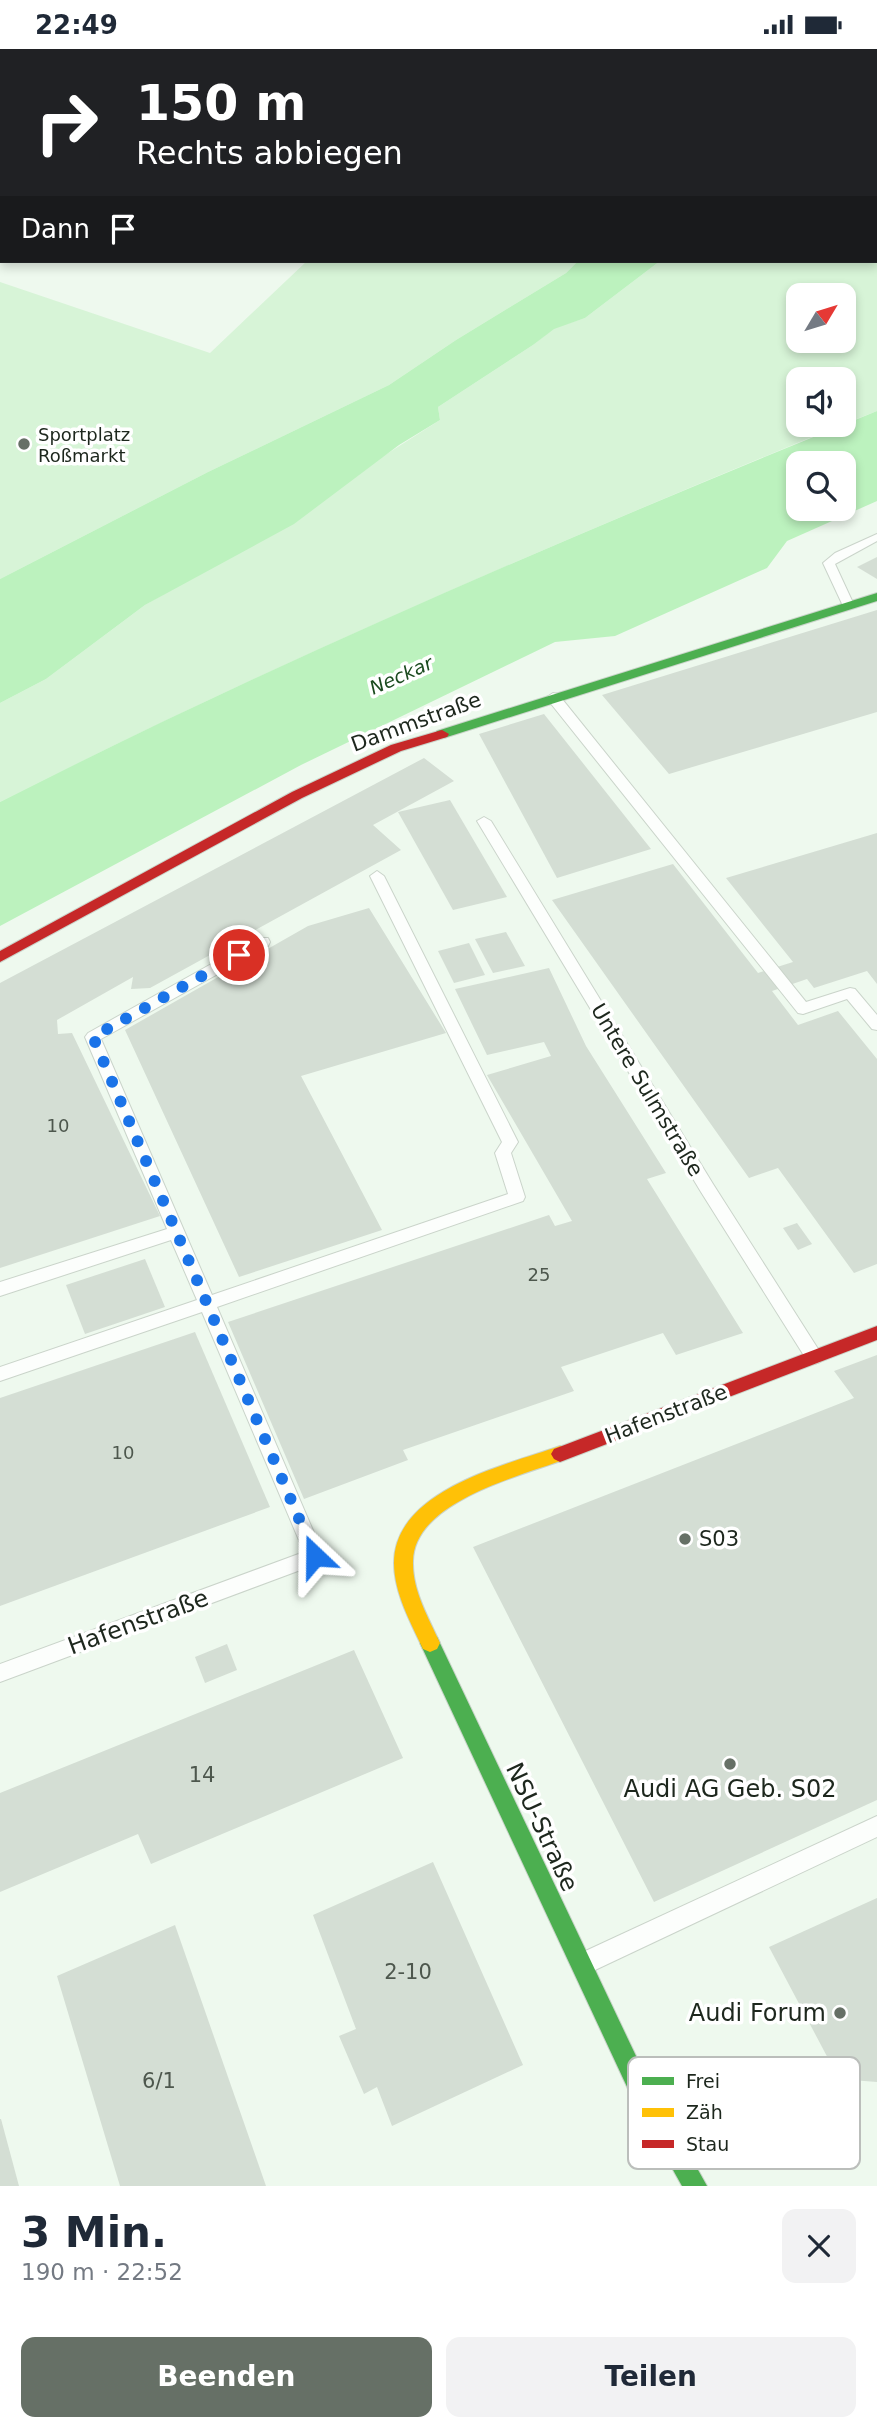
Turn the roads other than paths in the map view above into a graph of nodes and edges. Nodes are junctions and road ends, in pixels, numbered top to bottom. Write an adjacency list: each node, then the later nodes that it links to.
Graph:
1 (877, 537): 3 (lane)
2 (877, 597): 3 (street, Dammstraße)
3 (848, 605): 4 (street, Dammstraße)
4 (553, 697): 8 (street, Dammstraße); 9 (lane)
5 (484, 821): 14 (lane, Untere Sulmstraße)
6 (377, 876): 12 (lane)
7 (263, 942): 10 (lane)
8 (0, 957)
9 (877, 1025)
10 (176, 1231): 11 (lane); 12 (lane)
11 (0, 1289)
12 (207, 1305): 15 (lane); 17 (lane, Hafenstraße)
13 (877, 1333): 14 (street, Hafenstraße)
14 (814, 1357): 16 (street, Hafenstraße)
15 (0, 1374)
16 (455, 1494): 19 (street, NSU-Straße)
17 (0, 1673)
18 (877, 1826): 19 (lane)
19 (581, 1964): 20 (street, NSU-Straße)
20 (628, 2062)
21 (686, 2169): 22 (street, NSU-Straße)
22 (695, 2186)

